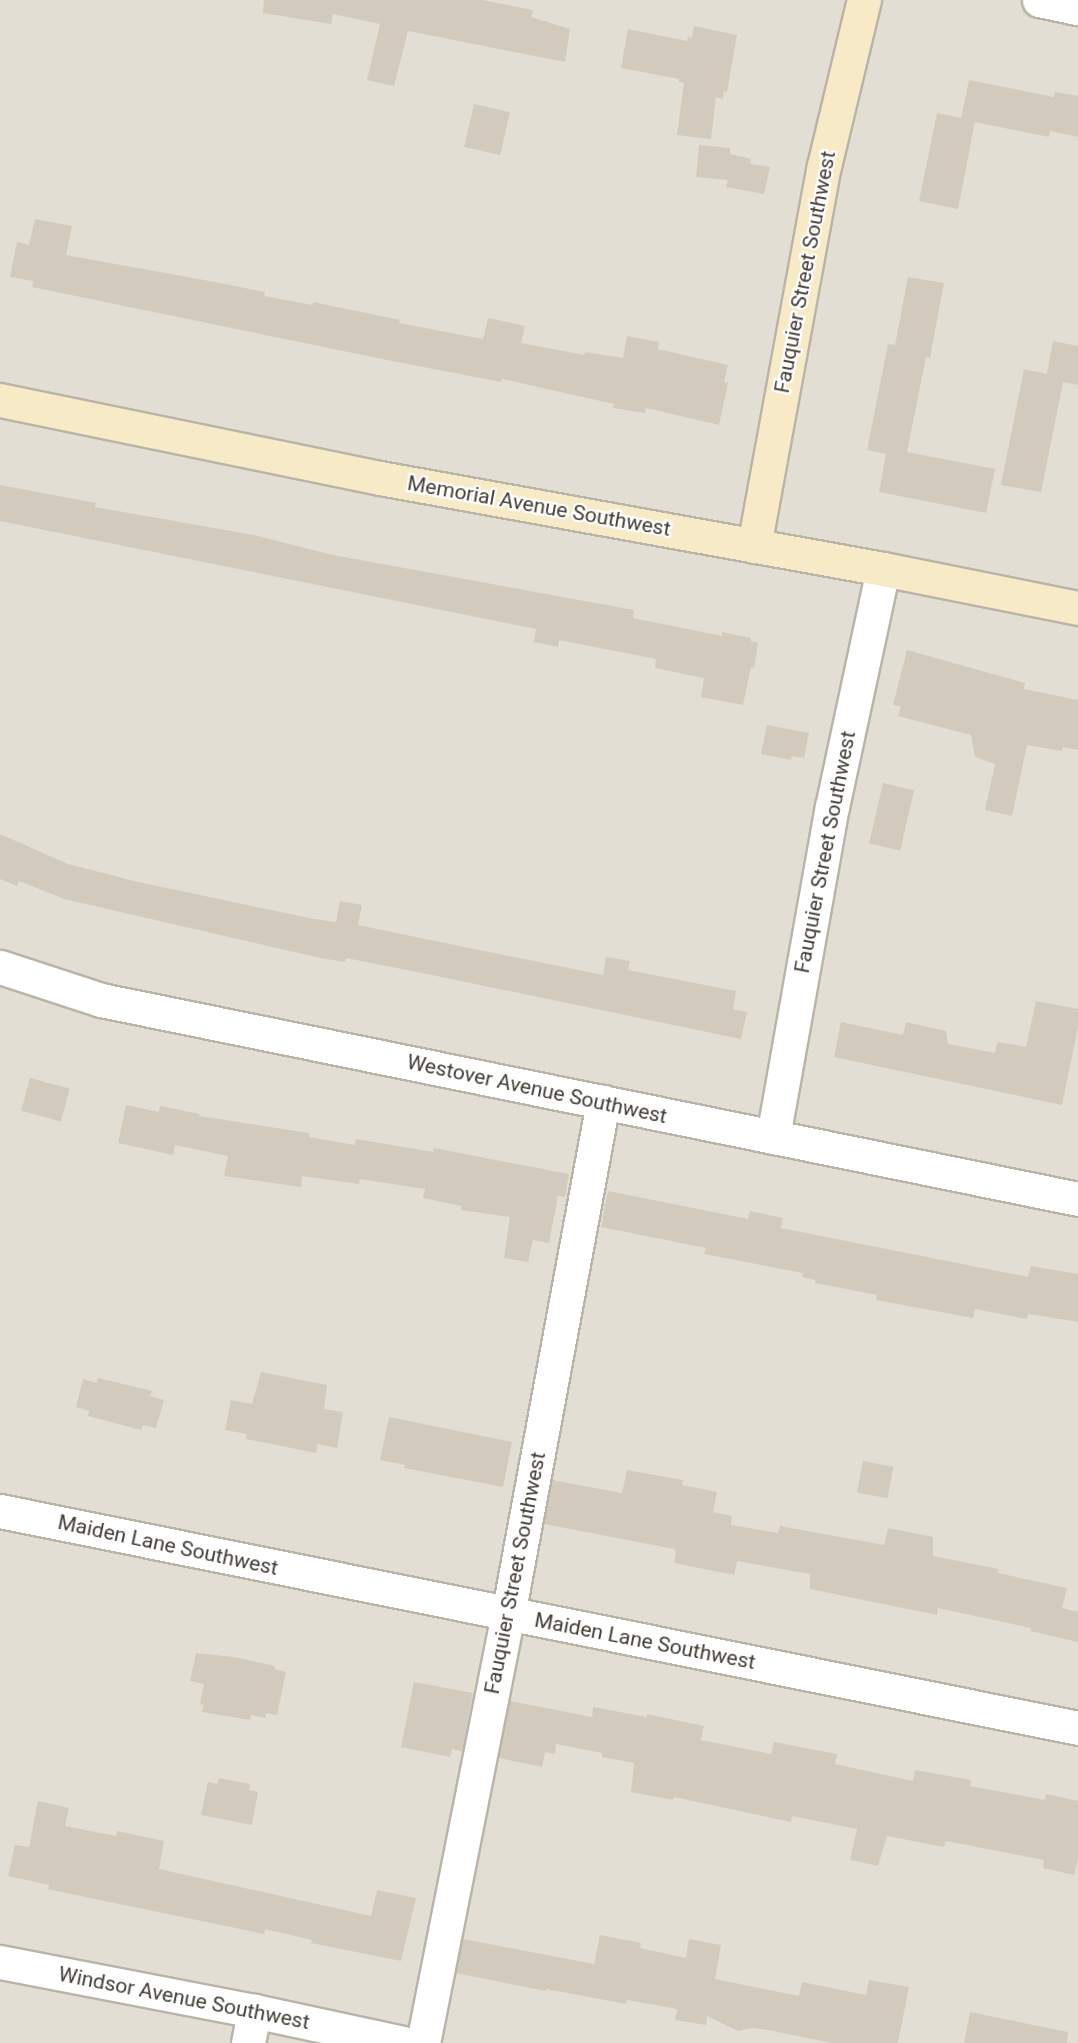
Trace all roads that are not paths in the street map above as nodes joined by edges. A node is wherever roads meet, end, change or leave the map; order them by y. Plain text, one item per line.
1 (864, 0) edge
2 (1039, 0) edge
3 (1078, 8) edge
4 (0, 400) edge
5 (754, 546) junction
6 (883, 569) junction
7 (1078, 608) edge
8 (0, 967) edge
9 (603, 1102) junction
10 (773, 1137) junction
11 (1078, 1199) edge
12 (0, 1511) edge
13 (508, 1615) junction
14 (1078, 1728) edge
15 (0, 1962) edge
16 (254, 2011) junction
17 (248, 2043) edge
18 (403, 2043) edge
19 (423, 2043) edge

1 - 5 street, Fauquier Street Southwest
2 - 3 street
4 - 5 street, Memorial Avenue Southwest
5 - 6 street, Memorial Avenue Southwest
6 - 7 street, Memorial Avenue Southwest
6 - 10 street, Fauquier Street Southwest
8 - 9 street, Westover Avenue Southwest
9 - 10 street, Westover Avenue Southwest
9 - 13 street, Fauquier Street Southwest
10 - 11 street, Westover Avenue Southwest
12 - 13 street, Maiden Lane Southwest
13 - 14 street, Maiden Lane Southwest
13 - 19 street, Fauquier Street Southwest
15 - 16 street, Windsor Avenue Southwest
16 - 17 street
16 - 18 street, Windsor Avenue Southwest

